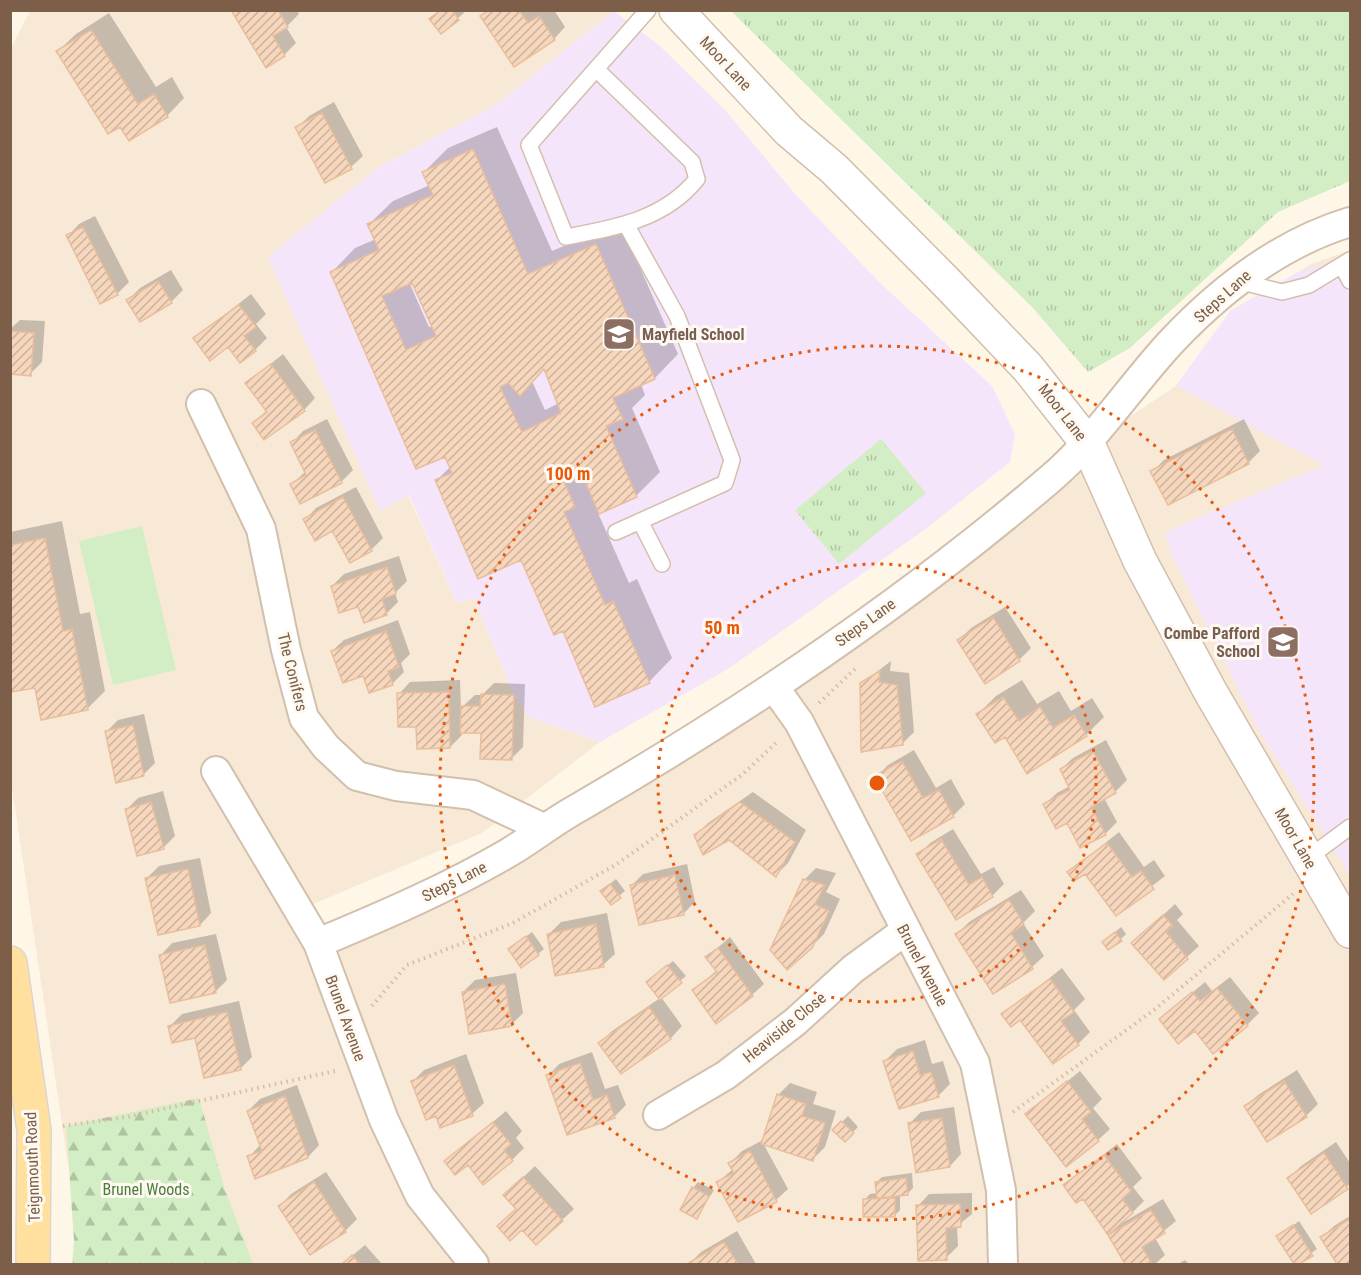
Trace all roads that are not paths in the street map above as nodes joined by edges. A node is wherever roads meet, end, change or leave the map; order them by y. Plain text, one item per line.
1 (648, 10) edge
2 (676, 10) edge
3 (596, 69) junction
4 (1350, 222) edge
5 (627, 226) junction
6 (1346, 263) edge
7 (1238, 281) junction
8 (1350, 281) edge
9 (201, 404) dead end
10 (1088, 444) junction
11 (640, 521) junction
12 (616, 532) dead end
13 (662, 564) dead end
14 (774, 687) junction
15 (216, 771) dead end
16 (1350, 827) edge
17 (543, 828) junction
18 (1312, 866) junction
19 (1342, 900) edge
20 (904, 931) junction
21 (1350, 931) edge
22 (318, 943) junction
23 (10, 963) edge
24 (658, 1115) dead end
25 (33, 1264) edge
26 (474, 1264) edge
27 (1003, 1264) edge

1 - 3 lane
2 - 10 street, Moor Lane
3 - 5 lane
3 - 5 lane
4 - 7 street, Steps Lane
5 - 11 lane
6 - 7 lane
6 - 8 lane
7 - 10 street, Steps Lane
9 - 17 street, The Conifers
10 - 14 street, Steps Lane
10 - 18 street, Moor Lane
11 - 12 lane
11 - 13 lane
14 - 17 street, Steps Lane
14 - 20 street, Brunel Avenue
15 - 22 street, Brunel Avenue
16 - 18 lane
17 - 22 street, Steps Lane
18 - 19 street, Moor Lane
19 - 21 street, Moor Lane
20 - 24 street, Heaviside Close
20 - 27 street, Brunel Avenue
22 - 26 street, Brunel Avenue
23 - 25 main road, Teignmouth Road

